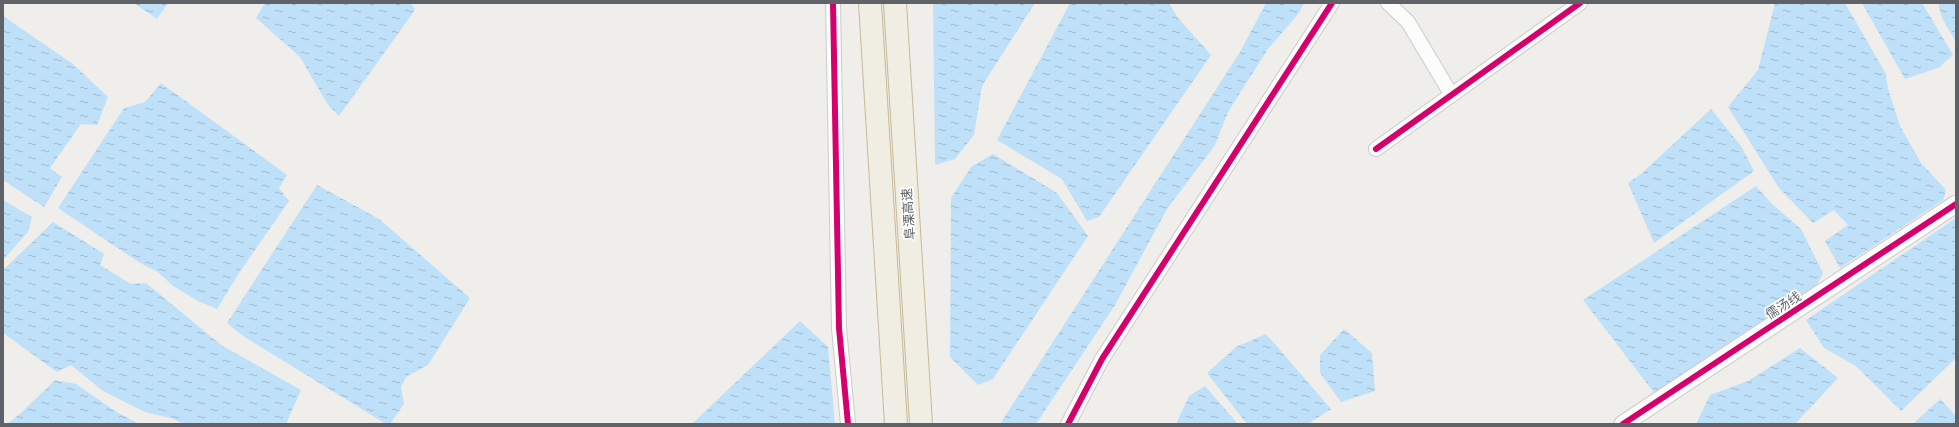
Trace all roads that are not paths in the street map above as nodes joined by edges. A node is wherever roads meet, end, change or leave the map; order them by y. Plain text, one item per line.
1 (833, 3) edge
2 (870, 3) edge
3 (895, 3) edge
4 (1332, 3) edge
5 (1388, 3) edge
6 (1580, 3) edge
7 (1451, 94) junction
8 (1376, 149) dead end
9 (1956, 204) edge
10 (848, 424) edge
11 (896, 424) edge
12 (921, 424) edge
13 (1068, 424) edge
14 (1623, 424) edge

1 - 10 street
2 - 11 highway, 阜溧高速
3 - 12 highway, 阜溧高速
4 - 13 street
5 - 7 street
6 - 7 street
7 - 8 street
9 - 14 street, 儒汤线

